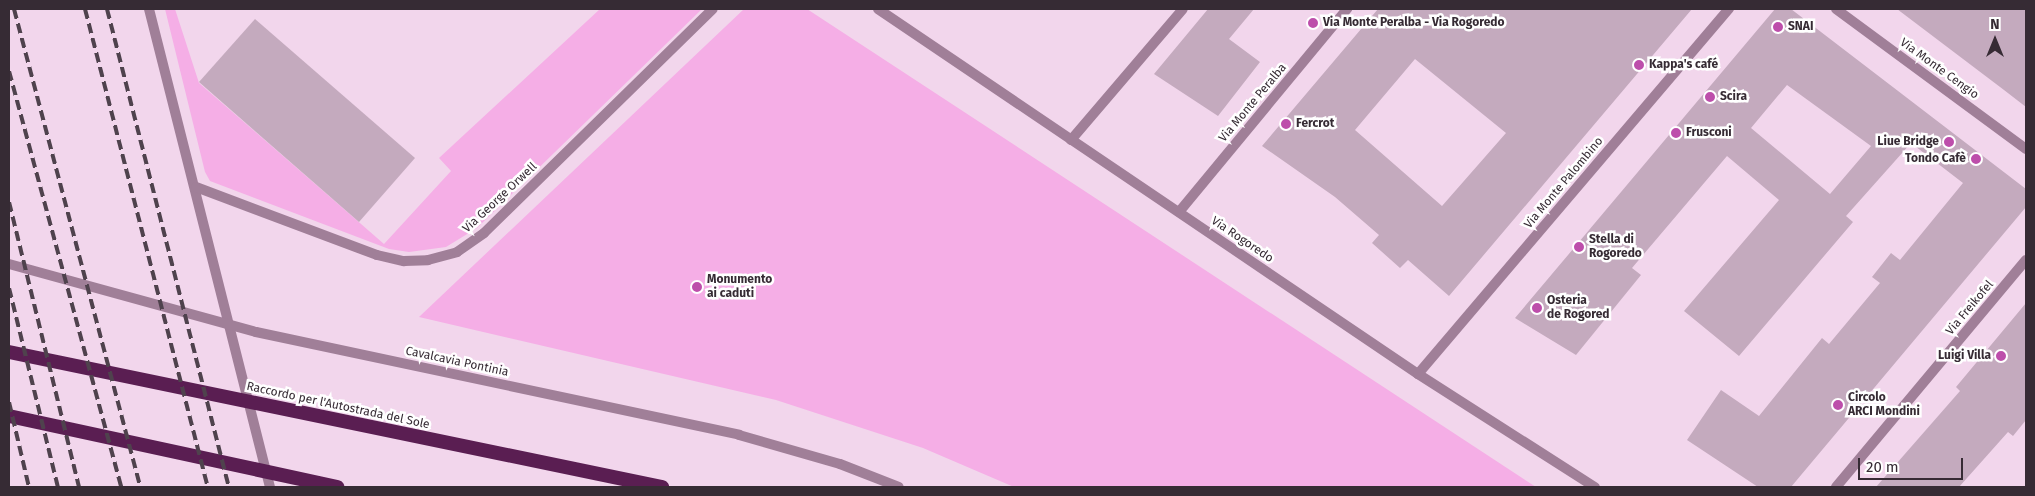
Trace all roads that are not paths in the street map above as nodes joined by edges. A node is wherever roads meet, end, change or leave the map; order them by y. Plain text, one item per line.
1 (149, 9) edge
2 (713, 9) edge
3 (878, 9) edge
4 (1182, 9) edge
5 (1347, 9) edge
6 (1729, 9) edge
7 (1836, 9) edge
8 (1071, 140) junction
9 (2026, 149) edge
10 (196, 187) junction
11 (1179, 212) junction
12 (2026, 260) edge
13 (9, 264) edge
14 (9, 352) edge
15 (1418, 374) junction
16 (9, 416) edge
17 (270, 487) edge
18 (337, 487) edge
19 (662, 487) edge
20 (899, 487) edge
21 (1595, 487) edge
22 (1836, 487) edge

1 - 10 street
2 - 10 street, Via George Orwell
3 - 8 street, Via Rogoredo
4 - 8 street
5 - 11 street, Via Monte Peralba
6 - 15 street, Via Monte Palombino
7 - 9 street, Via Monte Cengio
8 - 11 street, Via Rogoredo
10 - 17 street
11 - 15 street, Via Rogoredo
12 - 22 street, Via Freikofel
13 - 20 street, Cavalcavia Pontinia
14 - 19 highway, Raccordo per l'Autostrada del Sole
15 - 21 street, Via Rogoredo
16 - 18 highway

